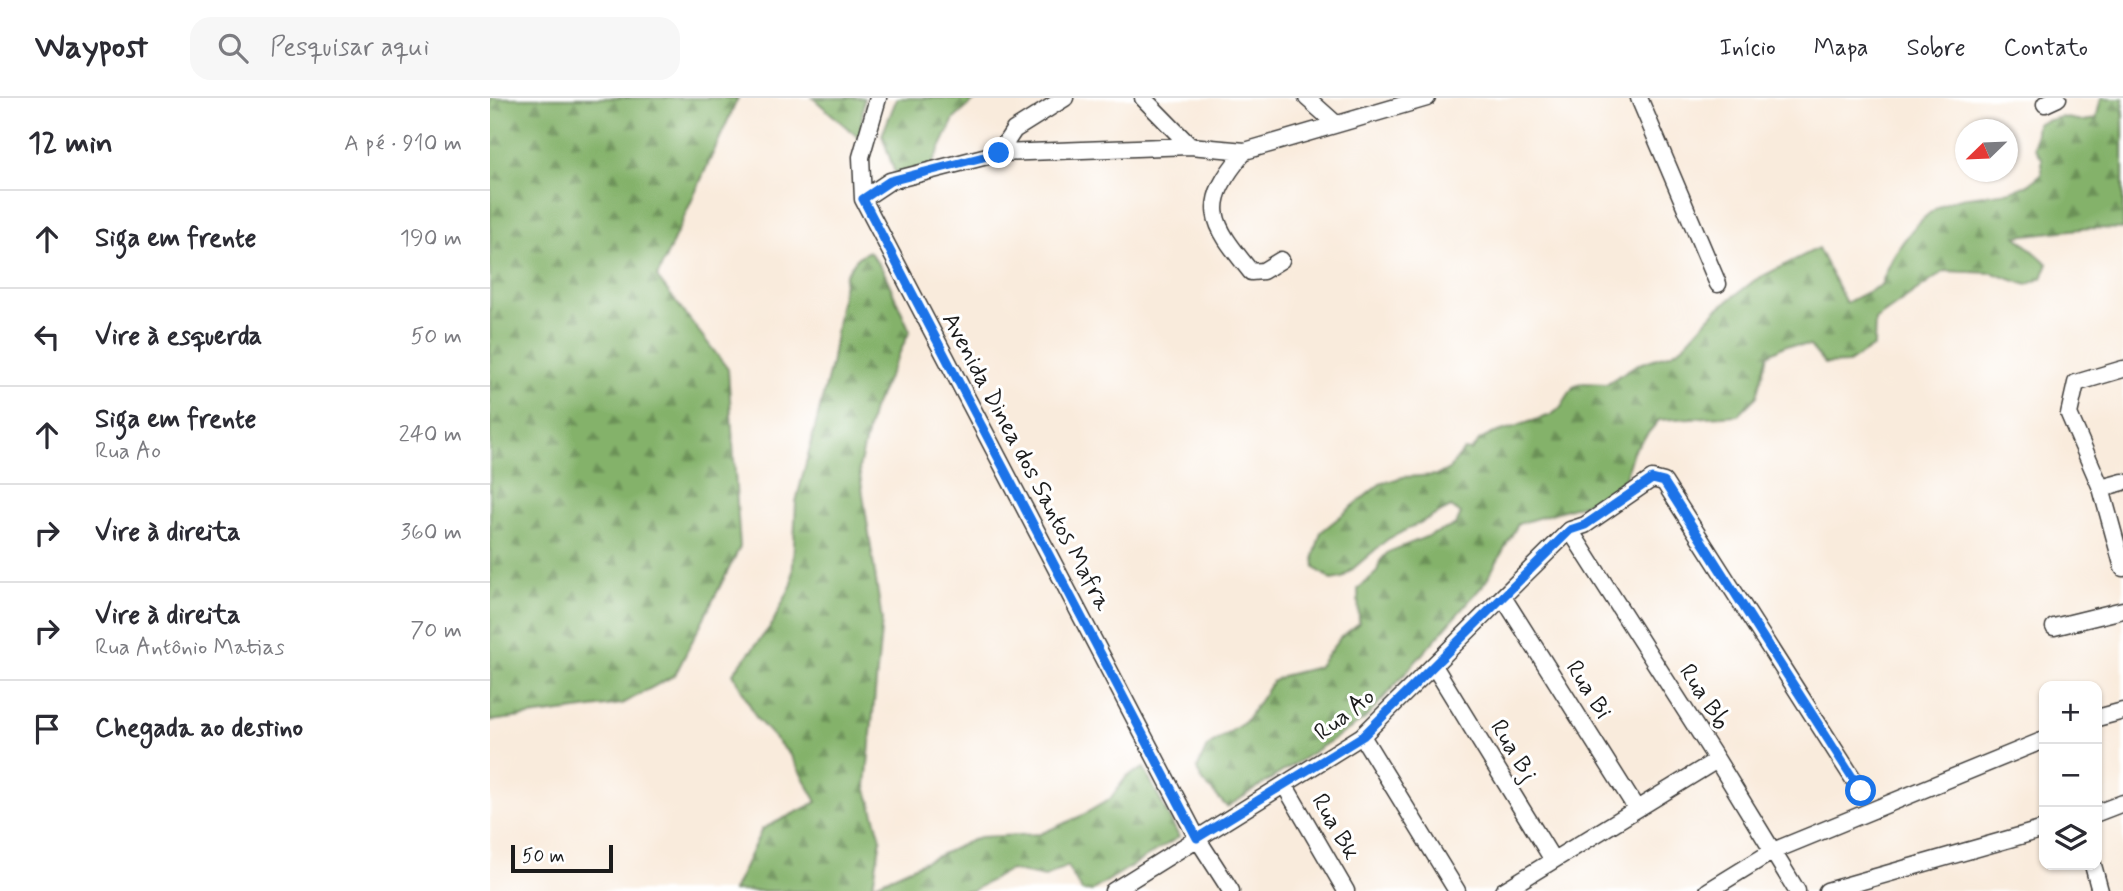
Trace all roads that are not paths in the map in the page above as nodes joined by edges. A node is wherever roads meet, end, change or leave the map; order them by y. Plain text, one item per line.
1 (878, 98) edge
2 (1065, 98) edge
3 (1143, 98) edge
4 (1307, 98) edge
5 (1427, 98) edge
6 (1639, 98) edge
7 (1336, 124) junction
8 (1190, 146) junction
9 (1245, 151) junction
10 (999, 153) junction
11 (863, 199) junction
12 (1281, 260) dead end
13 (1718, 284) dead end
14 (2123, 369) edge
15 (2123, 482) edge
16 (2101, 488) junction
17 (1570, 530) junction
18 (2123, 568) edge
19 (1503, 597) junction
20 (2123, 610) edge
21 (2054, 627) dead end
22 (1434, 666) junction
23 (2123, 710) edge
24 (2102, 716) edge
25 (1363, 736) junction
26 (2039, 742) edge
27 (1717, 760) junction
28 (1285, 786) junction
29 (1861, 791) dead end
30 (2123, 803) edge
31 (1636, 808) junction
32 (2102, 811) edge
33 (2039, 830) edge
34 (1197, 838) junction
35 (1773, 851) junction
36 (1553, 860) junction
37 (2094, 870) edge
38 (1113, 891) edge
39 (1231, 891) edge
40 (1346, 891) edge
41 (1457, 891) edge
42 (1503, 891) edge
43 (1708, 891) edge
44 (1797, 891) edge
45 (1827, 891) edge
46 (2100, 891) edge

1 - 11 street, Avenida Dinea dos Santos Mafra
2 - 10 street
3 - 8 street
4 - 7 street
5 - 7 street
6 - 13 street
7 - 9 street
8 - 9 street
8 - 10 street
9 - 12 street
10 - 11 street
11 - 34 street, Avenida Dinea dos Santos Mafra
14 - 16 street
15 - 16 street
16 - 18 street
17 - 19 street, Rua Ao
17 - 27 street, Rua Bb
17 - 29 street, Rua Ao
19 - 22 street, Rua Ao
19 - 31 street, Rua Bi
20 - 21 street
22 - 25 street, Rua Ao
22 - 36 street, Rua Bj
23 - 24 street
25 - 28 street, Rua Ao
25 - 41 street
26 - 35 street
27 - 31 street
27 - 35 street, Rua Bb
28 - 34 street, Rua Ao
28 - 40 street, Rua Bk
30 - 32 street
31 - 36 street
33 - 45 street
34 - 38 street, Rua Ao
34 - 39 street, Avenida Dinea dos Santos Mafra
35 - 43 street
35 - 44 street, Rua Bb
36 - 42 street
37 - 46 street

